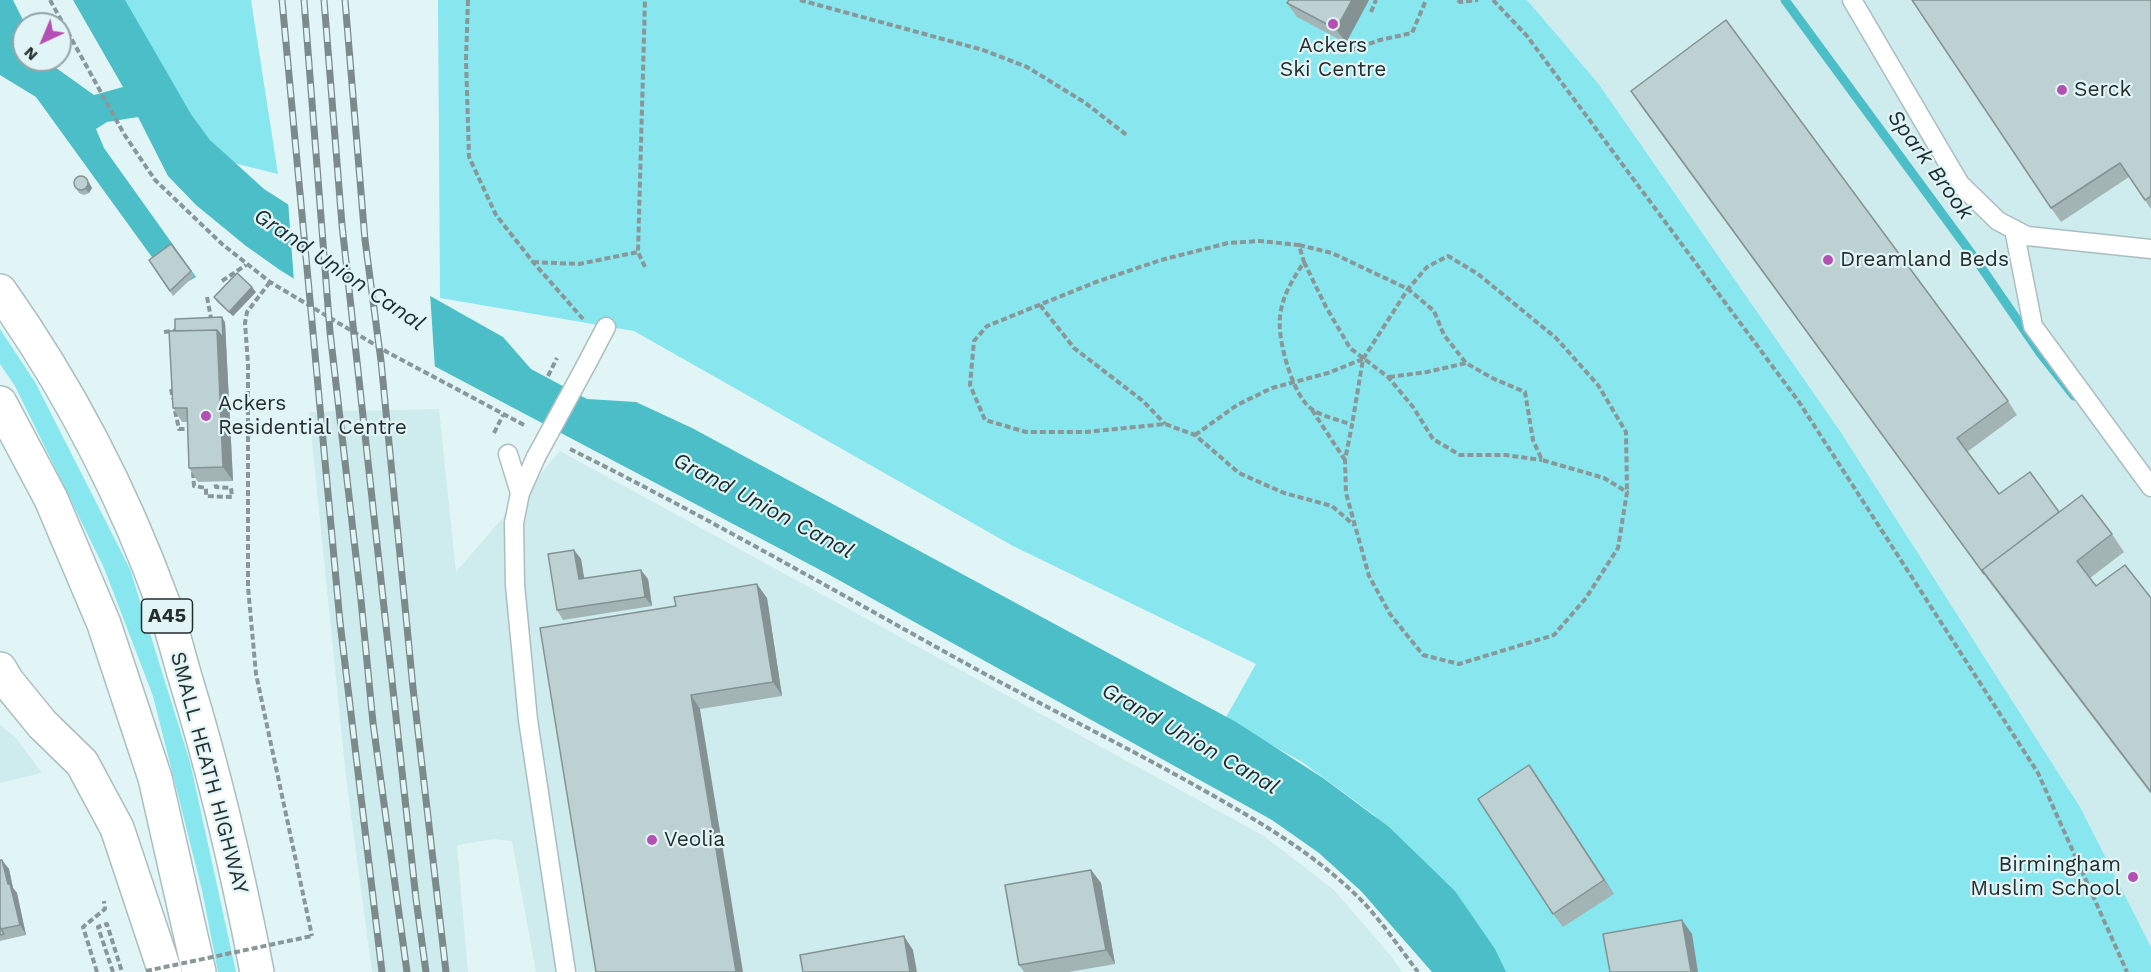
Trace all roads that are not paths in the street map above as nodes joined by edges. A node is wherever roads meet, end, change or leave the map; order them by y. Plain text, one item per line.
1 (1852, 0) edge
2 (2014, 229) junction
3 (2151, 249) edge
4 (0, 291) edge
5 (606, 327) road end
6 (0, 403) edge
7 (508, 454) dead end
8 (2151, 487) edge
9 (519, 493) junction
10 (0, 669) edge
11 (0, 694) edge
12 (42, 724) junction
13 (155, 971) edge
14 (199, 972) edge
15 (257, 972) edge
16 (566, 972) edge

1 - 2 lane
2 - 3 lane
2 - 8 lane
4 - 15 main road, SMALL HEATH HIGHWAY / A45
5 - 9 lane, bridge
6 - 14 main road
7 - 9 lane
9 - 16 lane
10 - 12 main road
11 - 12 main road
12 - 13 main road

